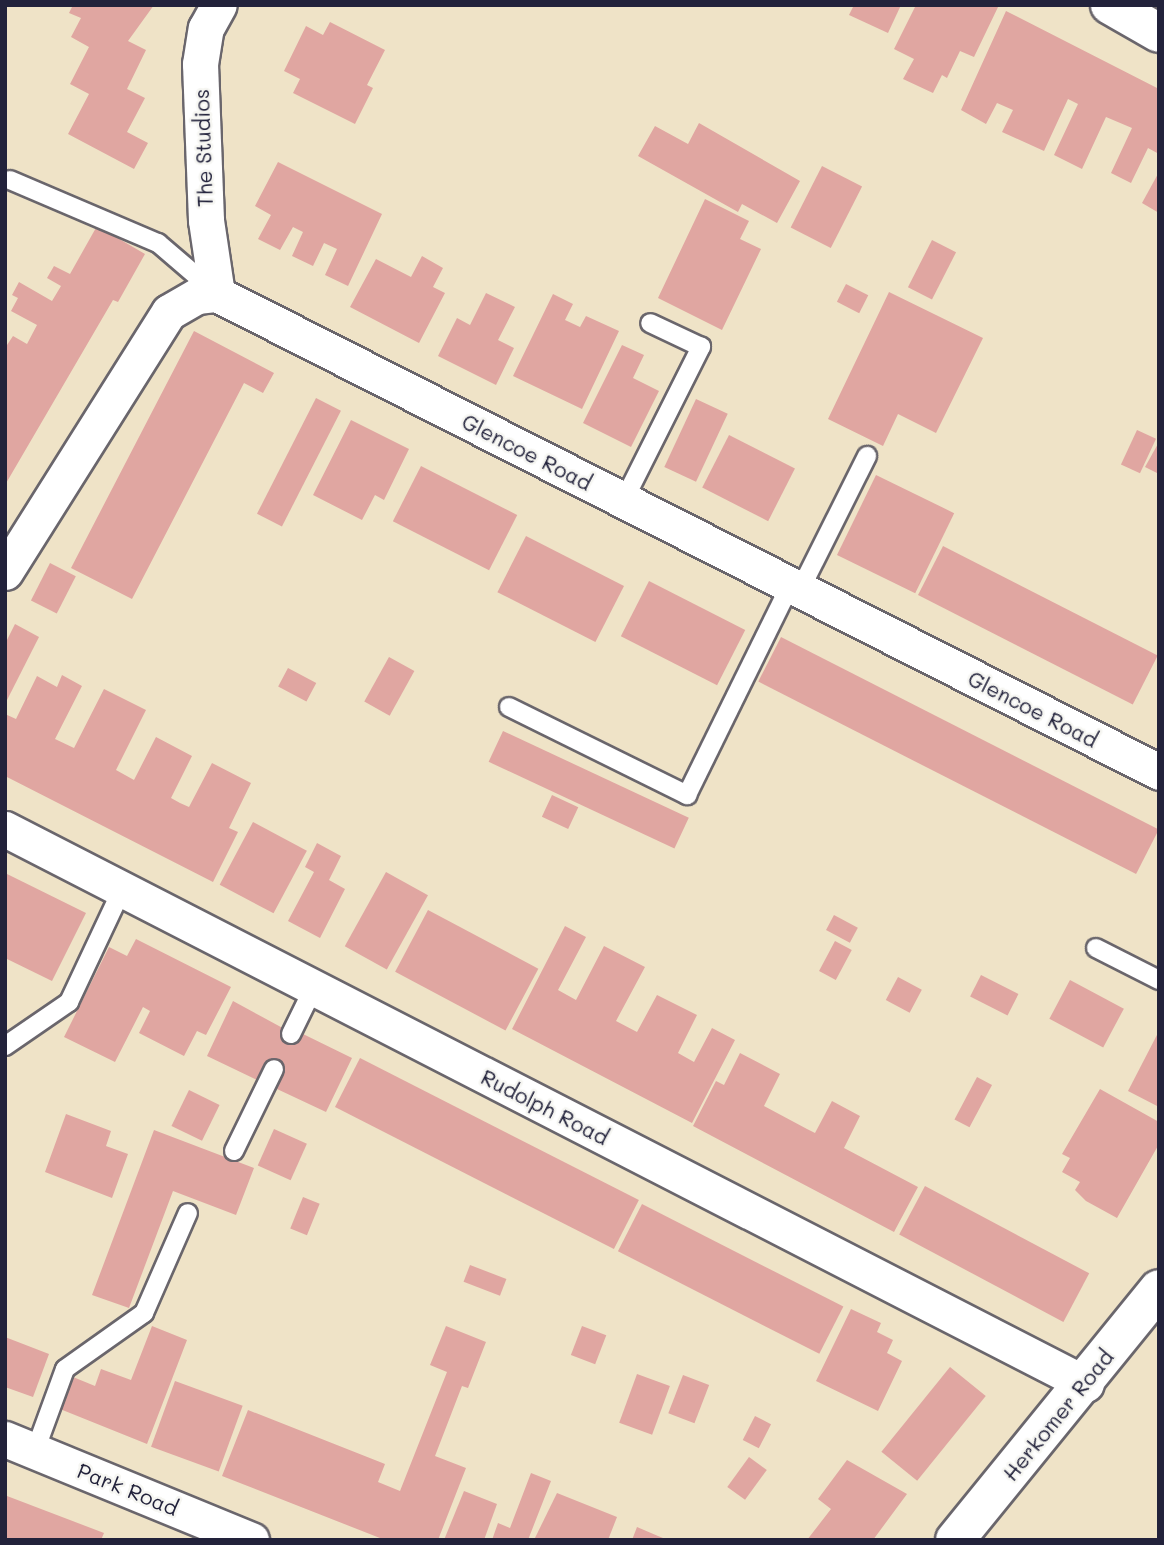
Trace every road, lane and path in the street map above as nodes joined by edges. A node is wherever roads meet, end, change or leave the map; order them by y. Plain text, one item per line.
1 (219, 5) edge
2 (1110, 5) edge
3 (1159, 33) edge
4 (10, 180) dead end
5 (217, 294) junction
6 (650, 323) dead end
7 (867, 456) dead end
8 (623, 502) junction
9 (10, 550) edge
10 (795, 588) junction
11 (509, 707) dead end
12 (1159, 772) edge
13 (5, 829) edge
14 (123, 887) junction
15 (1096, 948) dead end
16 (1159, 980) edge
17 (314, 987) junction
18 (291, 1034) dead end
19 (5, 1046) edge
20 (274, 1069) dead end
21 (234, 1151) dead end
22 (188, 1213) dead end
23 (1159, 1289) edge
24 (1086, 1384) junction
25 (20, 1445) edge
26 (251, 1540) edge
27 (955, 1540) edge

1 - 5 street, The Studios
2 - 3 street
4 - 5 lane
5 - 8 street, Glencoe Road
5 - 9 street
6 - 8 lane
7 - 10 lane
8 - 10 street, Glencoe Road
10 - 11 lane
10 - 12 street, Glencoe Road
13 - 14 street, Rudolph Road
14 - 17 street, Rudolph Road
14 - 19 lane
15 - 16 lane
17 - 18 lane
17 - 24 street, Rudolph Road
20 - 21 lane
22 - 25 lane
23 - 24 street, Herkomer Road
24 - 27 street, Herkomer Road
25 - 26 street, Park Road

